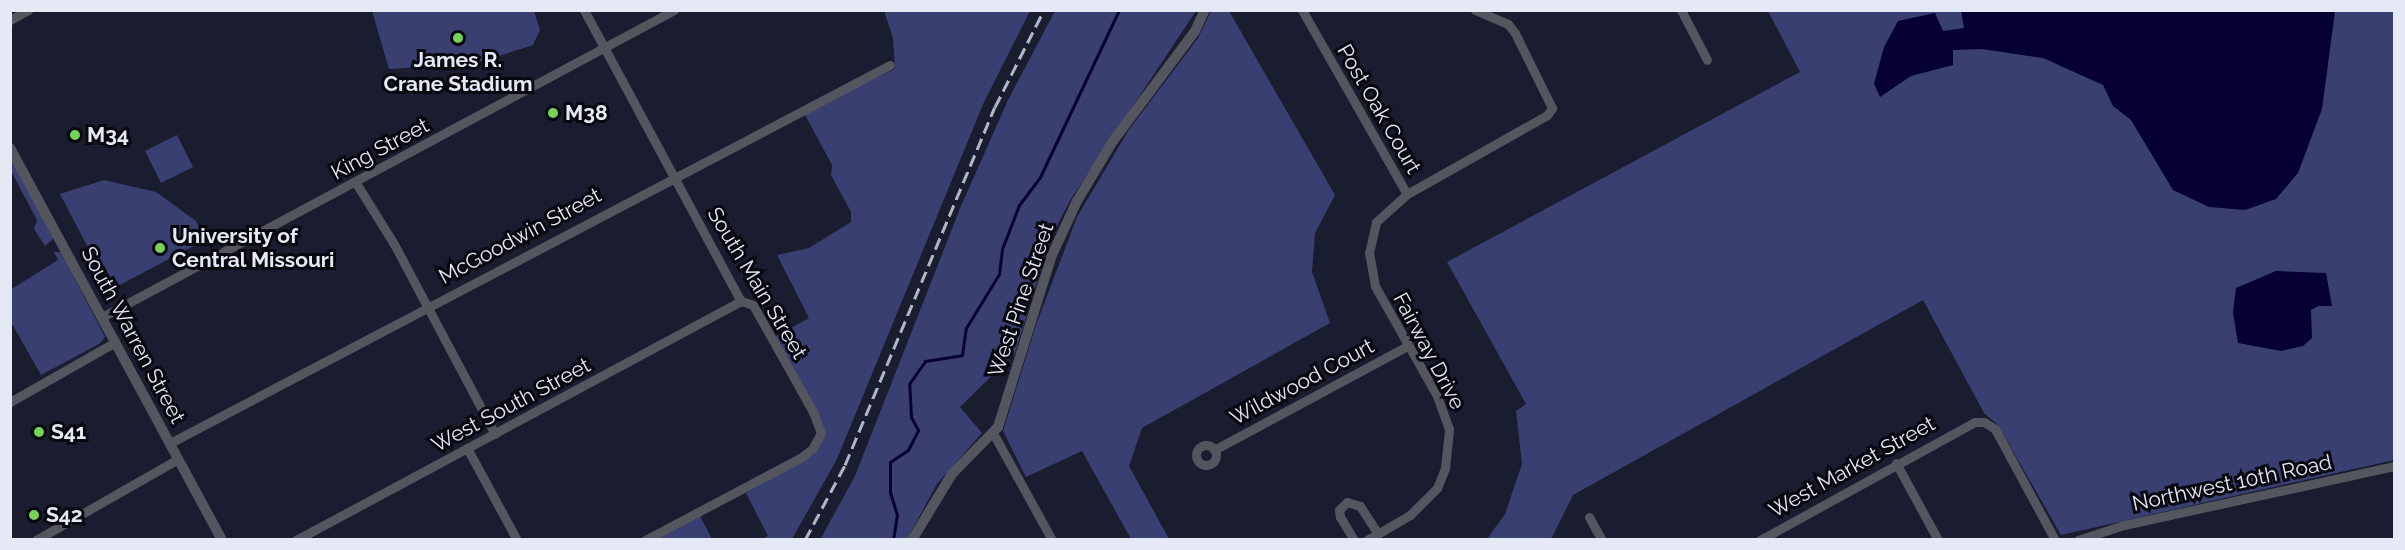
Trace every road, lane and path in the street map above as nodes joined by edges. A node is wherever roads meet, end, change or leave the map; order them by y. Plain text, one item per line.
1 (28, 10) edge
2 (584, 10) edge
3 (674, 10) edge
4 (1205, 10) edge
5 (1302, 10) edge
6 (1475, 10) edge
7 (1681, 10) edge
8 (10, 20) edge
9 (604, 48) junction
10 (1707, 60) dead end
11 (890, 65) dead end
12 (10, 148) edge
13 (673, 177) junction
14 (356, 183) junction
15 (1407, 194) junction
16 (741, 301) junction
17 (426, 306) junction
18 (102, 317) junction
19 (115, 342) junction
20 (1407, 346) junction
21 (10, 402) edge
22 (993, 433) junction
23 (495, 434) junction
24 (170, 442) junction
25 (467, 448) junction
26 (1214, 450) dead end
27 (178, 459) junction
28 (1896, 464) junction
29 (2394, 466) edge
30 (1589, 517) dead end
31 (1378, 534) junction
32 (1771, 537) edge
33 (36, 540) edge
34 (222, 540) edge
35 (296, 540) edge
36 (517, 540) edge
37 (645, 540) edge
38 (912, 540) edge
39 (1052, 540) edge
40 (1354, 540) edge
41 (1367, 540) edge
42 (1602, 540) edge
43 (1760, 540) edge
44 (1938, 540) edge
45 (2055, 540) edge
46 (2078, 540) edge

1 - 8 street
2 - 9 street, South Main Street
3 - 9 street, King Street
4 - 22 street, West Pine Street
5 - 15 street, Post Oak Court
6 - 15 street, Fairway Drive
7 - 10 street
9 - 13 street, South Main Street
9 - 14 street, King Street
11 - 13 street, McGoodwin Street
12 - 18 street, South Warren Street
13 - 16 street, South Main Street
13 - 17 street, McGoodwin Street
14 - 17 street
14 - 18 street, King Street
15 - 20 street, Fairway Drive
16 - 23 street, West South Street
16 - 37 street, South Main Street
17 - 23 street
17 - 24 street, McGoodwin Street
18 - 19 street, South Warren Street
19 - 21 street
19 - 24 street, South Warren Street
20 - 26 street, Wildwood Court
20 - 31 street, Fairway Drive
22 - 38 street, West Pine Street
22 - 39 street
23 - 25 street, West South Street
24 - 27 street, South Warren Street
25 - 35 street, West South Street
25 - 36 street
27 - 33 street
27 - 34 street, South Warren Street
28 - 32 street, West Market Street
28 - 44 street
28 - 45 street, West Market Street
29 - 46 street, Northwest 10th Road
30 - 42 street
31 - 40 street
31 - 41 street, Fairway Drive
32 - 43 street, West Market Street

